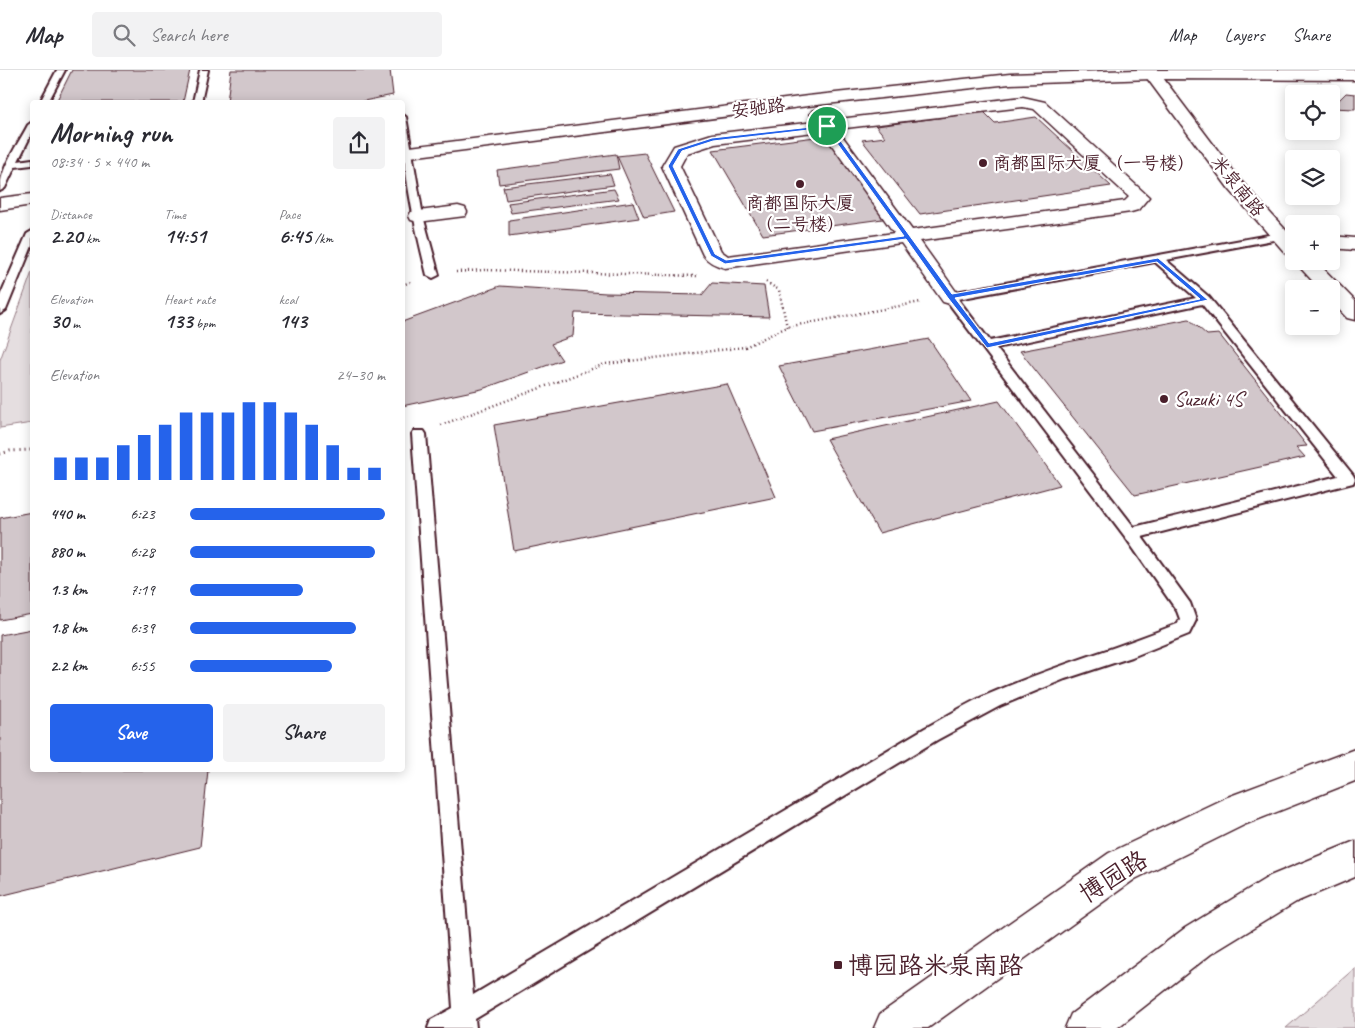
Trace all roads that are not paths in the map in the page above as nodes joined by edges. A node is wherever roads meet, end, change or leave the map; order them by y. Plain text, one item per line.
1 (61, 70) edge
2 (204, 70) edge
3 (1150, 72) edge
4 (1355, 75) edge
5 (45, 100) edge
6 (198, 100) edge
7 (808, 101) junction
8 (827, 126) junction
9 (30, 129) edge
10 (405, 153) edge
11 (30, 162) edge
12 (12, 165) junction
13 (0, 188) edge
14 (30, 200) edge
15 (0, 204) edge
16 (458, 212) dead end
17 (418, 216) junction
18 (1285, 235) edge
19 (908, 237) junction
20 (1285, 237) edge
21 (30, 239) edge
22 (1340, 243) edge
23 (1355, 244) edge
24 (1158, 260) junction
25 (1313, 270) edge
26 (432, 275) road end
27 (950, 297) junction
28 (1205, 300) junction
29 (0, 310) edge
30 (1355, 313) edge
31 (987, 346) junction
32 (419, 434) road end
33 (1131, 534) junction
34 (1355, 765) edge
35 (1355, 859) edge
36 (465, 1021) edge
37 (438, 1028) edge
38 (894, 1028) edge
39 (1085, 1028) edge

1 - 5 lane
2 - 6 lane
3 - 4 street, 安驰路
3 - 7 street, 安驰路
3 - 18 street, 米泉南路
7 - 8 street
7 - 10 street, 安驰路
8 - 19 street
8 - 19 street
8 - 19 street
9 - 12 lane
10 - 17 lane
11 - 12 lane
12 - 13 lane
14 - 15 street
16 - 17 street
17 - 26 lane
19 - 27 street
20 - 24 lane
21 - 29 lane
22 - 23 street
24 - 27 lane
24 - 28 lane
25 - 30 street
27 - 31 lane
28 - 31 lane
28 - 33 lane
31 - 33 lane
32 - 36 lane
33 - 36 lane
34 - 38 street, 博园路
35 - 39 street
36 - 37 lane

